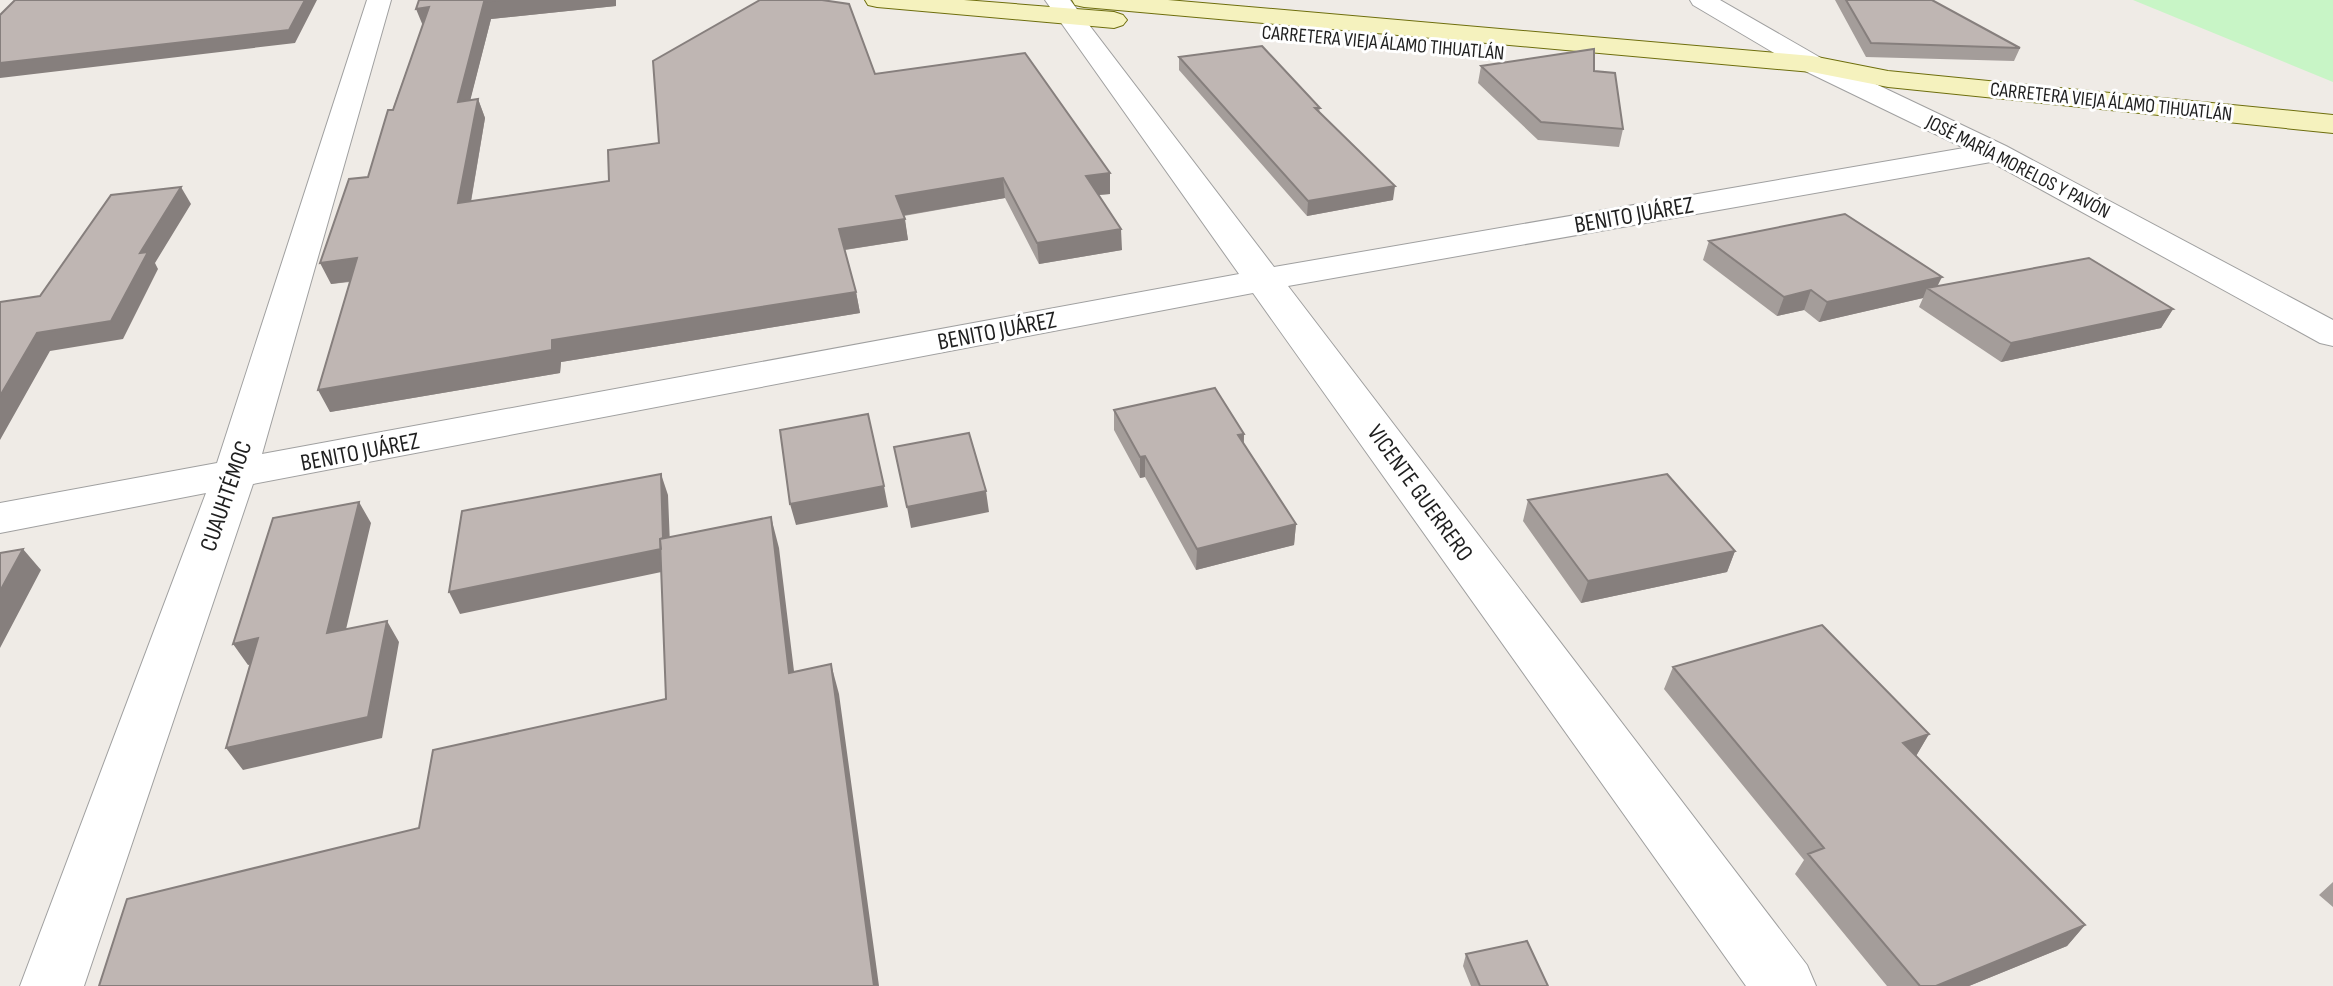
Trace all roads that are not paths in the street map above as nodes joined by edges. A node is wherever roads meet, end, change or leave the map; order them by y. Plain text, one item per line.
1 (379, 0) edge
2 (877, 0) edge
3 (1702, 0) edge
4 (1070, 5) edge
5 (1812, 64) junction
6 (1888, 79) junction
7 (1847, 82) junction
8 (2333, 124) edge
9 (1995, 152) junction
10 (1263, 280) junction
11 (2333, 335) edge
12 (235, 475) junction
13 (0, 518) edge
14 (52, 986) edge
15 (1784, 986) edge

1 - 12 street, CUAUHTÉMOC
2 - 4 main road, CARRETERA VIEJA ÁLAMO TIHUATLÁN
3 - 5 street, JOSÉ MARÍA MORELOS Y PAVÓN
4 - 5 main road, CARRETERA VIEJA ÁLAMO TIHUATLÁN
4 - 7 main road, CARRETERA VIEJA ÁLAMO TIHUATLÁN
4 - 10 street, VICENTE GUERRERO
5 - 6 main road, CARRETERA VIEJA ÁLAMO TIHUATLÁN
5 - 7 street, JOSÉ MARÍA MORELOS Y PAVÓN
6 - 7 main road, CARRETERA VIEJA ÁLAMO TIHUATLÁN
6 - 8 main road, CARRETERA VIEJA ÁLAMO TIHUATLÁN
7 - 9 street, JOSÉ MARÍA MORELOS Y PAVÓN
9 - 10 street, BENITO JUÁREZ
9 - 11 street, JOSÉ MARÍA MORELOS Y PAVÓN
10 - 12 street, BENITO JUÁREZ
10 - 15 street, VICENTE GUERRERO
12 - 13 street, BENITO JUÁREZ
12 - 14 street, CUAUHTÉMOC

